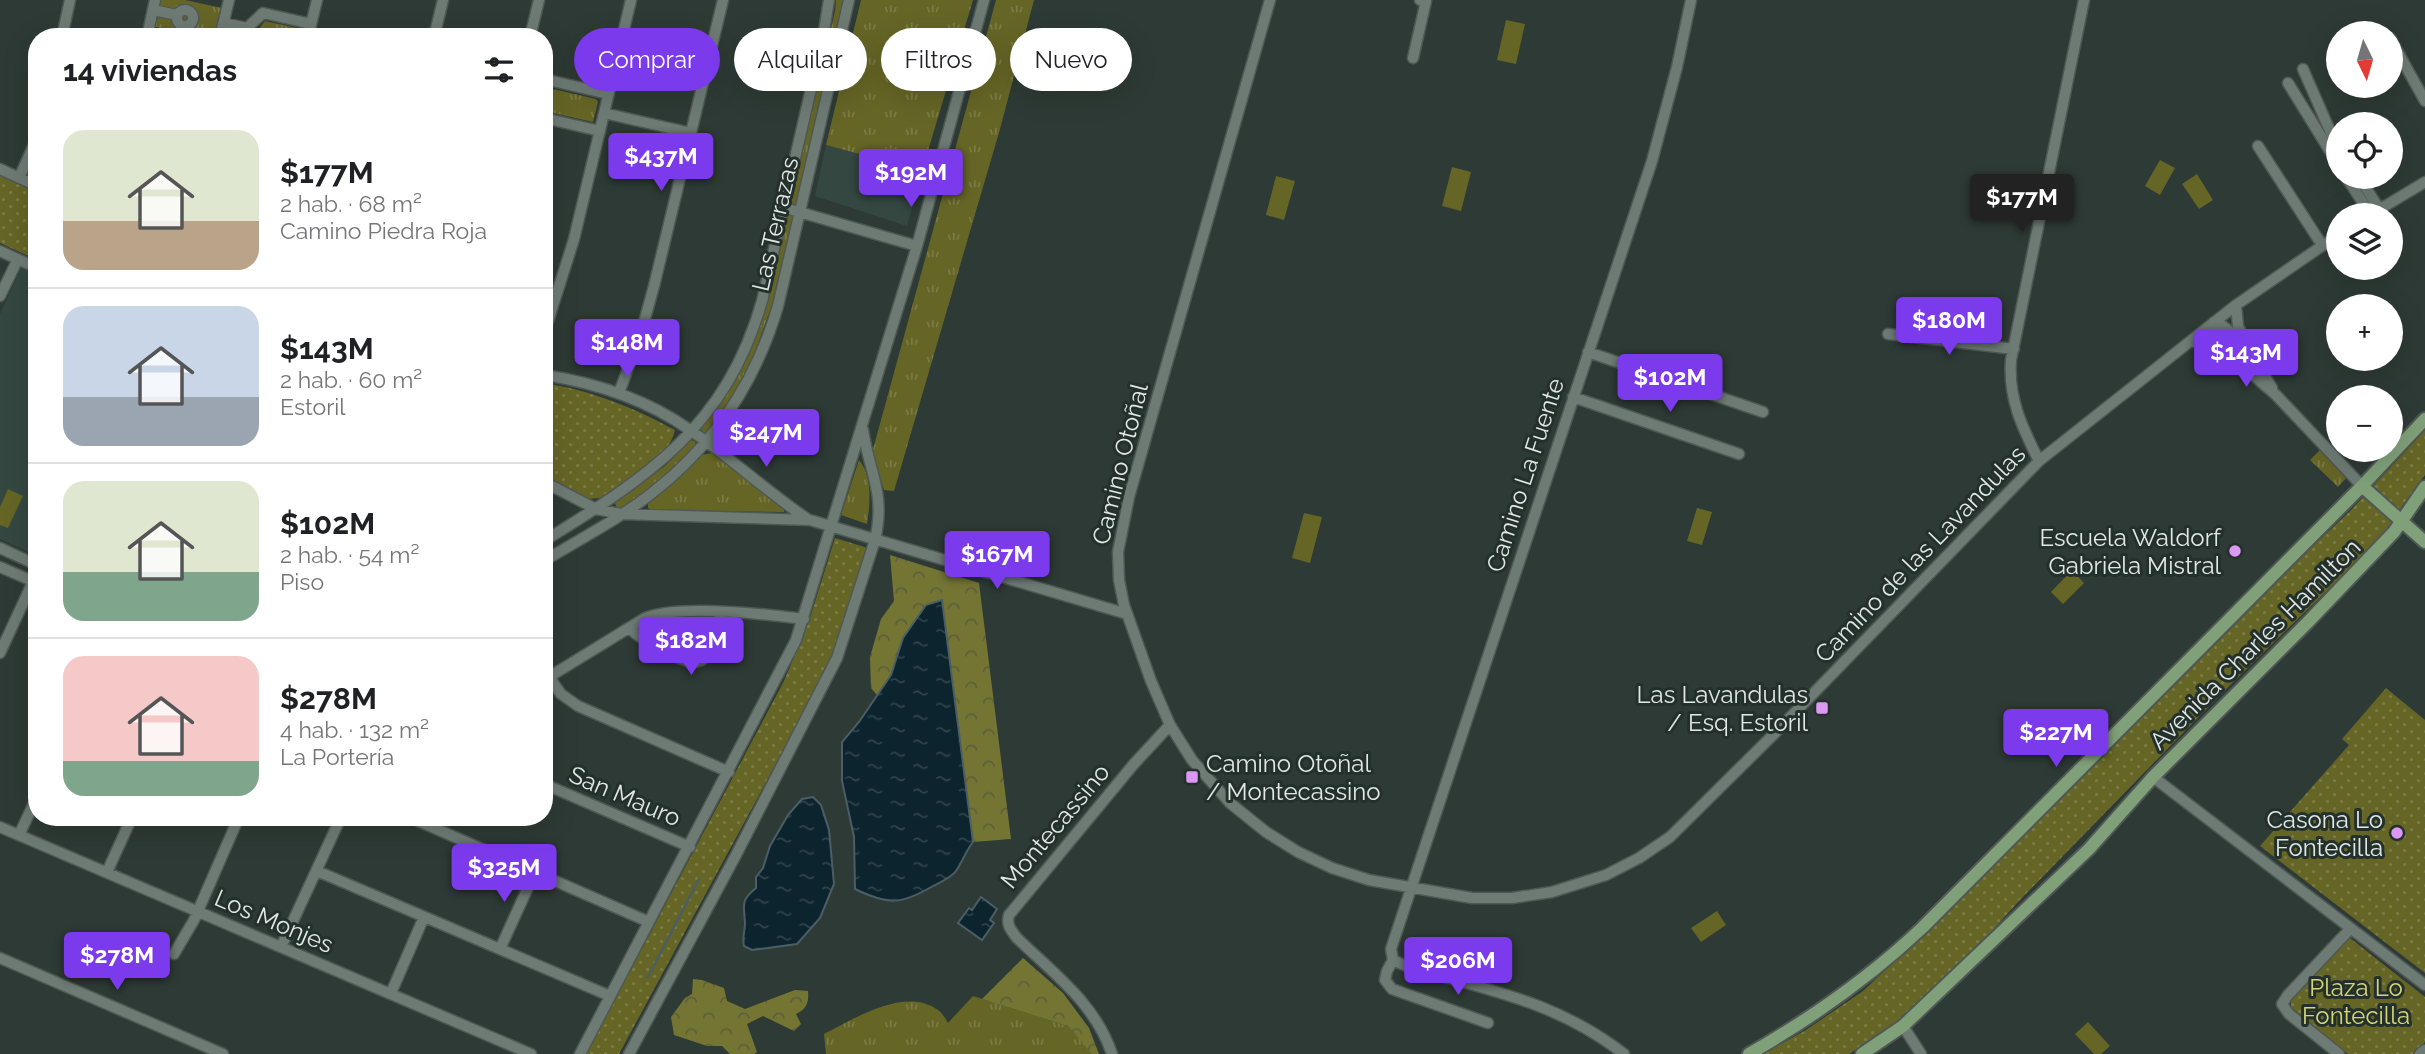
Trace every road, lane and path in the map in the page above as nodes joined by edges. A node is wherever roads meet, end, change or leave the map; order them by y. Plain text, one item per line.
1 (70, 0) edge
2 (229, 0) edge
3 (317, 0) edge
4 (443, 0) edge
5 (539, 0) edge
6 (631, 0) edge
7 (723, 0) edge
8 (829, 0) edge
9 (849, 0) edge
10 (984, 0) edge
11 (1269, 0) edge
12 (1420, 0) edge
13 (1691, 0) edge
14 (2084, 0) edge
15 (154, 5) edge
16 (177, 15) dead end
17 (223, 23) junction
18 (311, 24) junction
19 (64, 28) edge
20 (149, 28) edge
21 (222, 28) edge
22 (237, 28) edge
23 (252, 28) edge
24 (310, 28) edge
25 (436, 28) edge
26 (532, 28) edge
27 (823, 28) edge
28 (843, 28) edge
29 (1413, 58) dead end
30 (2403, 61) edge
31 (2303, 69) dead end
32 (553, 81) edge
33 (2288, 83) dead end
34 (810, 91) edge
35 (828, 91) edge
36 (608, 94) junction
37 (2425, 102) edge
38 (604, 113) junction
39 (553, 120) edge
40 (2326, 124) edge
41 (600, 131) junction
42 (691, 133) junction
43 (2326, 145) edge
44 (2258, 146) dead end
45 (28, 158) edge
46 (0, 169) edge
47 (19, 178) junction
48 (28, 182) edge
49 (2425, 182) edge
50 (2355, 189) edge
51 (2366, 203) edge
52 (2390, 203) edge
53 (782, 207) junction
54 (799, 212) junction
55 (2326, 242) edge
56 (2322, 245) junction
57 (917, 246) junction
58 (0, 251) edge
59 (18, 259) junction
60 (28, 262) edge
61 (0, 296) edge
62 (2236, 305) junction
63 (553, 306) edge
64 (2214, 322) junction
65 (1888, 334) dead end
66 (2188, 342) junction
67 (2014, 349) junction
68 (1588, 352) junction
69 (742, 356) junction
70 (2240, 359) junction
71 (757, 363) junction
72 (2257, 365) junction
73 (553, 377) edge
74 (618, 393) junction
75 (2276, 395) junction
76 (1573, 397) junction
77 (1763, 412) dead end
78 (2425, 419) edge
79 (863, 426) junction
80 (692, 431) junction
81 (705, 442) junction
82 (1739, 454) dead end
83 (2039, 461) junction
84 (2362, 486) junction
85 (553, 487) edge
86 (2425, 487) edge
87 (596, 509) junction
88 (621, 514) junction
89 (810, 520) junction
90 (2401, 523) junction
91 (831, 527) junction
92 (553, 535) edge
93 (875, 540) junction
94 (2425, 542) edge
95 (0, 548) edge
96 (553, 556) edge
97 (28, 561) edge
98 (0, 567) edge
99 (28, 577) edge
100 (28, 594) edge
101 (720, 613) junction
102 (1127, 614) junction
103 (804, 619) junction
104 (629, 628) junction
105 (0, 653) edge
106 (553, 674) edge
107 (553, 685) edge
108 (1170, 725) junction
109 (729, 772) junction
110 (2153, 776) junction
111 (553, 788) edge
112 (28, 816) edge
113 (128, 826) edge
114 (235, 826) edge
115 (337, 826) edge
116 (430, 826) edge
117 (0, 827) edge
118 (19, 835) junction
119 (690, 847) junction
120 (317, 871) junction
121 (535, 872) junction
122 (107, 873) junction
123 (1411, 888) junction
124 (198, 912) junction
125 (425, 916) junction
126 (649, 922) junction
127 (2350, 929) junction
128 (281, 947) junction
129 (500, 949) junction
130 (174, 954) dead end
131 (0, 958) edge
132 (1393, 960) junction
133 (2425, 985) edge
134 (391, 993) junction
135 (610, 996) junction
136 (1488, 1023) dead end
137 (1903, 1026) junction
138 (2425, 1050) edge
139 (223, 1054) edge
140 (531, 1054) edge
141 (580, 1054) edge
142 (629, 1054) edge
143 (1112, 1054) edge
144 (1625, 1054) edge
145 (1749, 1054) edge
146 (1862, 1054) edge
147 (1921, 1054) edge
148 (2339, 1054) edge
149 (2420, 1054) edge

1 - 19 street
2 - 17 street
3 - 18 street
4 - 25 street
5 - 26 street
6 - 36 street
7 - 42 street
8 - 27 street, Las Terrazas
9 - 28 street, Las Terrazas
10 - 57 street
11 - 102 street, Camino Otoñal
12 - 29 street
13 - 68 street, Camino La Fuente
14 - 67 street
15 - 16 street
15 - 20 street
17 - 21 street
17 - 22 street
18 - 23 street
18 - 24 street
30 - 37 street
31 - 40 street
32 - 36 street
33 - 43 street
34 - 53 street, Las Terrazas
35 - 54 street, Las Terrazas
36 - 38 street
38 - 41 street
38 - 42 street
39 - 41 street
41 - 63 street
42 - 74 street
44 - 56 street
45 - 47 street
46 - 47 street
47 - 48 street
49 - 52 street
50 - 51 street
53 - 54 street
53 - 69 street, Las Terrazas
54 - 57 street
54 - 71 street, Las Terrazas
55 - 56 street, Camino de las Lavandulas
56 - 62 street, Camino de las Lavandulas
57 - 79 street
58 - 59 street
59 - 60 street
59 - 61 street
62 - 64 street, Camino de las Lavandulas
62 - 72 street
64 - 66 street, Camino de las Lavandulas
64 - 70 street
64 - 72 street
65 - 67 street
66 - 70 street
66 - 83 street, Camino de las Lavandulas
67 - 83 street
68 - 76 street, Camino La Fuente
68 - 77 street
69 - 71 street
69 - 80 street, Las Terrazas
70 - 75 street
71 - 81 street, Las Terrazas
72 - 75 street
73 - 74 street
74 - 80 street
75 - 84 street
76 - 82 street
76 - 123 street, Camino La Fuente
78 - 84 main road, Avenida Charles Hamilton
79 - 91 street
79 - 93 street
80 - 81 street
80 - 87 street, Las Terrazas
81 - 88 street, Las Terrazas
81 - 89 street
83 - 123 street, Camino de las Lavandulas
84 - 90 main road
84 - 145 main road, Avenida Charles Hamilton
85 - 87 street
86 - 90 main road, Avenida Charles Hamilton
87 - 88 street
87 - 92 street, Las Terrazas
88 - 89 street
88 - 96 street, Las Terrazas
89 - 91 street
90 - 94 main road
90 - 110 main road, Avenida Charles Hamilton
91 - 93 street
91 - 103 street
93 - 102 street
93 - 142 street
95 - 97 street
98 - 99 street
100 - 105 street
101 - 103 street
101 - 104 street
101 - 104 street
102 - 108 street, Camino Otoñal
103 - 109 street
104 - 106 street
107 - 109 street
108 - 123 street, Camino Otoñal
108 - 143 street, Montecassino
109 - 119 street
110 - 127 street
110 - 137 main road, Avenida Charles Hamilton
111 - 119 street, San Mauro
112 - 118 street
113 - 122 street
114 - 124 street
115 - 120 street
116 - 121 street
117 - 118 street, Los Monjes
118 - 122 street, Los Monjes
119 - 126 street
120 - 125 street
120 - 128 street
121 - 126 street
121 - 129 street
122 - 124 street, Los Monjes
123 - 132 street, Camino La Fuente
124 - 128 street, Los Monjes
124 - 130 street
125 - 129 street
125 - 134 street
126 - 135 street
127 - 133 street
127 - 148 street
128 - 134 street, Los Monjes
129 - 135 street
131 - 139 street
132 - 136 street, Camino La Fuente
132 - 144 street
134 - 140 street, Los Monjes
135 - 141 street
137 - 146 main road, Avenida Charles Hamilton
137 - 147 street
138 - 149 street

